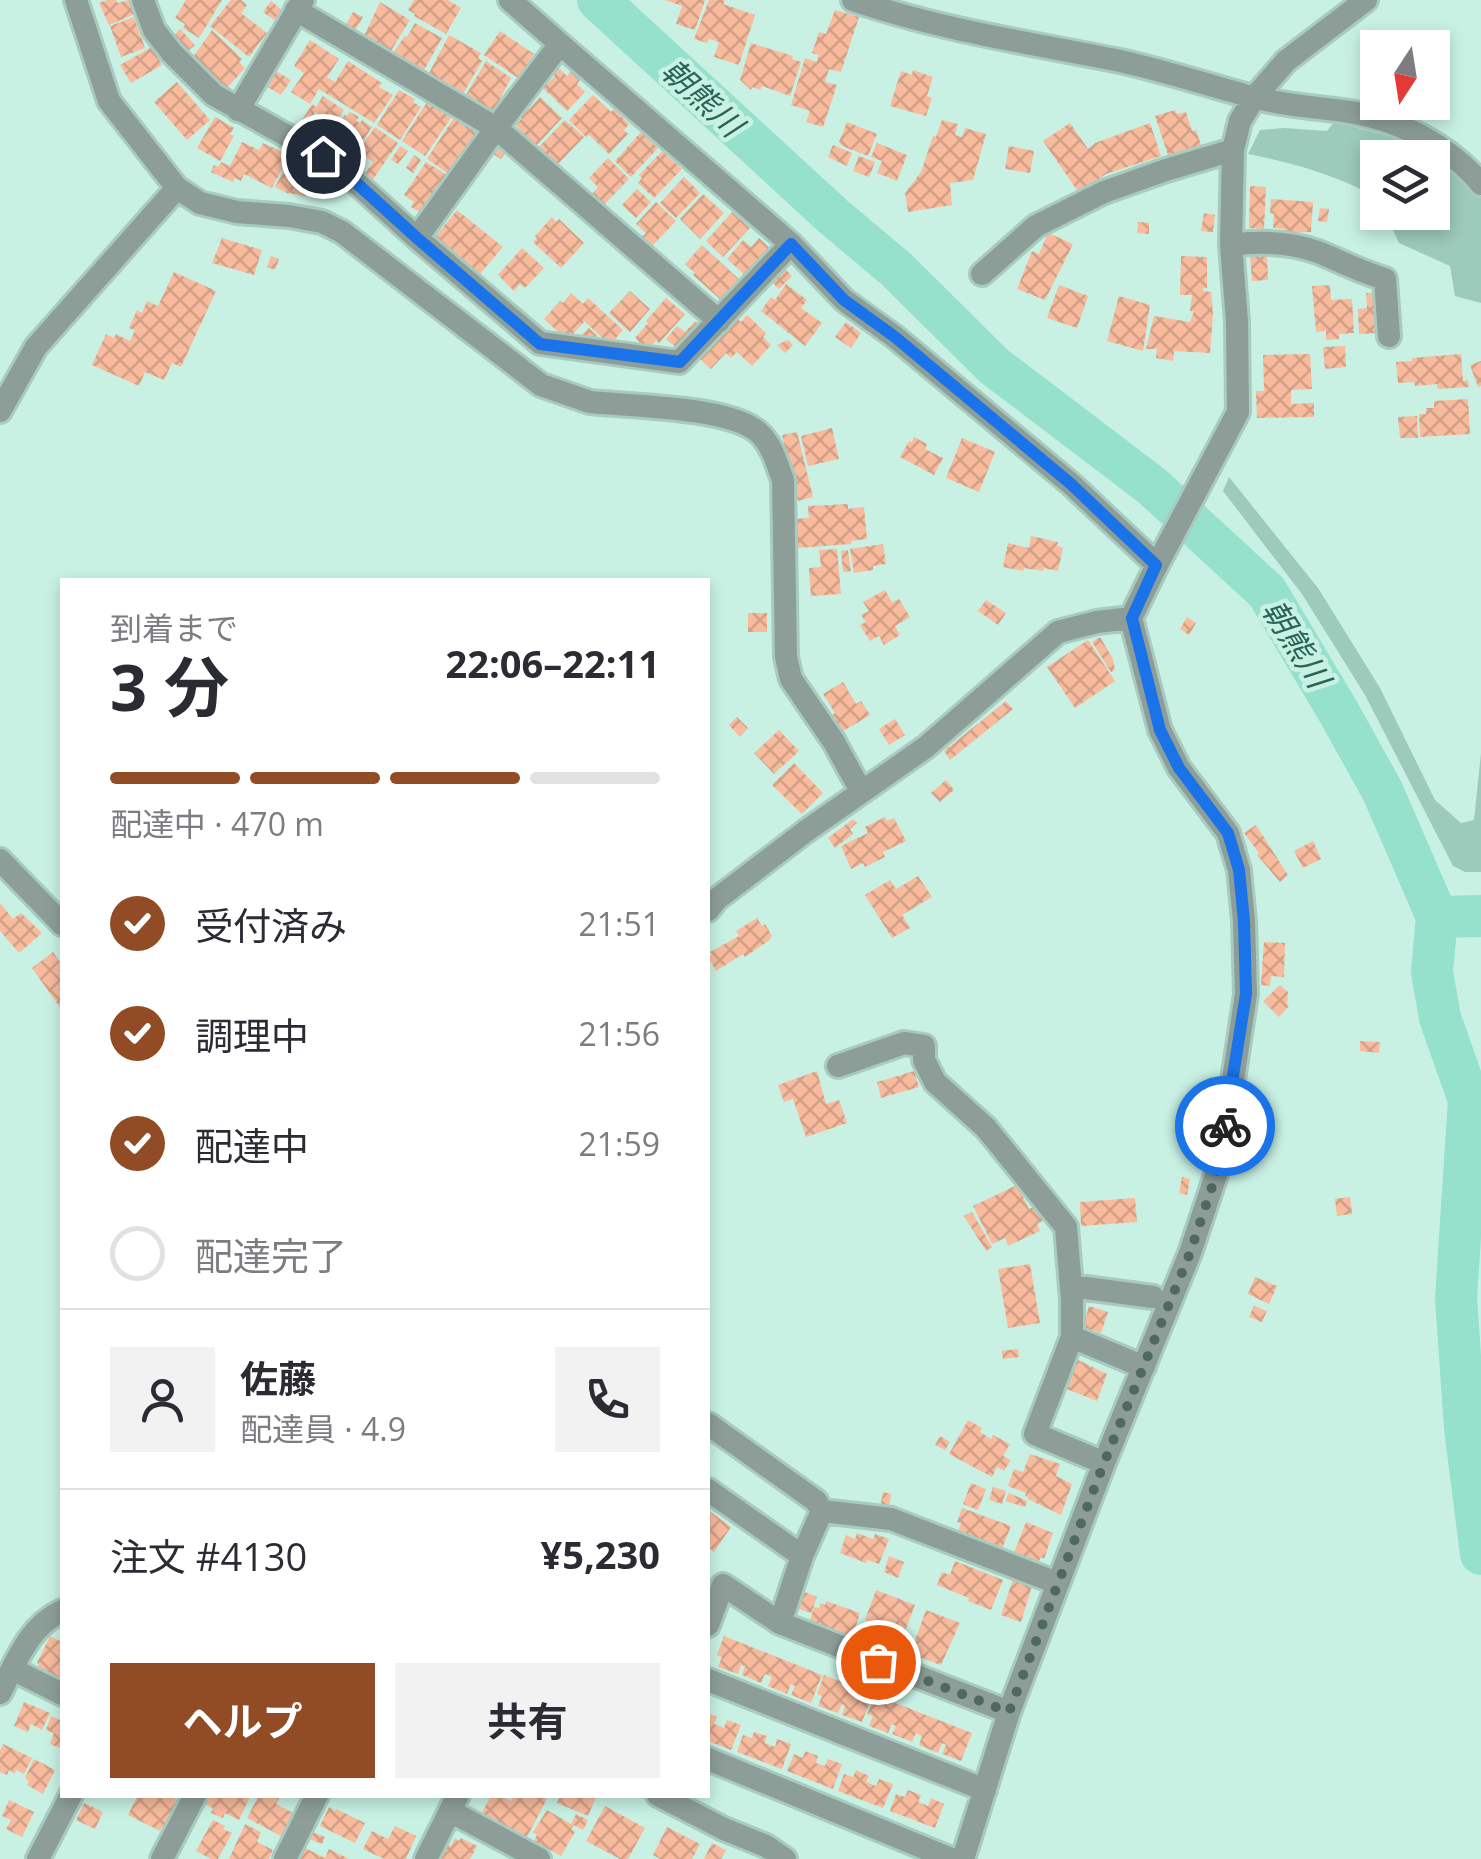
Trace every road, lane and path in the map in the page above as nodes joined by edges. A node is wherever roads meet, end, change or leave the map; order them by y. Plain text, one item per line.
1 (76, 0) edge
2 (144, 0) edge
3 (510, 0) edge
4 (854, 0) edge
5 (1366, 0) edge
6 (299, 5) edge
7 (560, 44) junction
8 (1254, 98) junction
9 (238, 110) junction
10 (496, 128) junction
11 (1233, 150) junction
12 (1481, 184) edge
13 (177, 188) junction
14 (422, 242) junction
15 (791, 244) junction
16 (1231, 245) junction
17 (982, 274) dead end
18 (404, 278) junction
19 (719, 321) junction
20 (1389, 336) dead end
21 (0, 411) edge
22 (1156, 565) junction
23 (1132, 618) junction
24 (862, 790) junction
25 (0, 860) edge
26 (710, 908) edge
27 (60, 922) edge
28 (838, 1066) dead end
29 (1071, 1286) junction
30 (1153, 1297) dead end
31 (1072, 1337) junction
32 (1144, 1367) junction
33 (710, 1427) edge
34 (1104, 1463) junction
35 (710, 1491) edge
36 (822, 1511) junction
37 (802, 1556) junction
38 (715, 1579) edge
39 (1057, 1583) junction
40 (60, 1612) edge
41 (710, 1612) edge
42 (780, 1623) junction
43 (12, 1668) junction
44 (710, 1681) edge
45 (0, 1693) edge
46 (60, 1693) edge
47 (1009, 1712) junction
48 (710, 1760) edge
49 (985, 1790) junction
50 (68, 1798) edge
51 (193, 1798) edge
52 (316, 1798) edge
53 (664, 1798) edge
54 (454, 1803) edge
55 (38, 1859) edge
56 (162, 1859) edge
57 (285, 1859) edge
58 (426, 1859) edge
59 (539, 1859) edge
60 (785, 1859) edge
61 (952, 1859) edge
62 (963, 1859) edge

1 - 13 street
2 - 9 street
3 - 7 street
4 - 8 street
5 - 8 street
6 - 9 street
6 - 10 street
7 - 10 street
7 - 15 street
8 - 11 street
8 - 12 street
9 - 14 street
10 - 14 street
10 - 19 street
11 - 16 street
11 - 17 street
13 - 18 street
13 - 21 street
14 - 18 street
14 - 19 street
15 - 19 street
15 - 22 street
16 - 20 street
16 - 22 street
18 - 24 street
22 - 23 street
23 - 24 street
23 - 32 street
24 - 26 street
25 - 27 street
28 - 29 street
29 - 30 street
29 - 31 street
31 - 32 street
31 - 34 street
32 - 34 street
33 - 36 street
34 - 39 street
35 - 37 street
36 - 37 street
36 - 39 street
37 - 42 street
38 - 41 street
38 - 42 street
39 - 47 street
40 - 43 street
42 - 47 street
43 - 45 street
43 - 46 street
44 - 49 street
47 - 49 street
48 - 61 street
49 - 62 street
50 - 55 street
51 - 56 street
52 - 57 street
53 - 60 street
54 - 58 street
54 - 59 street

